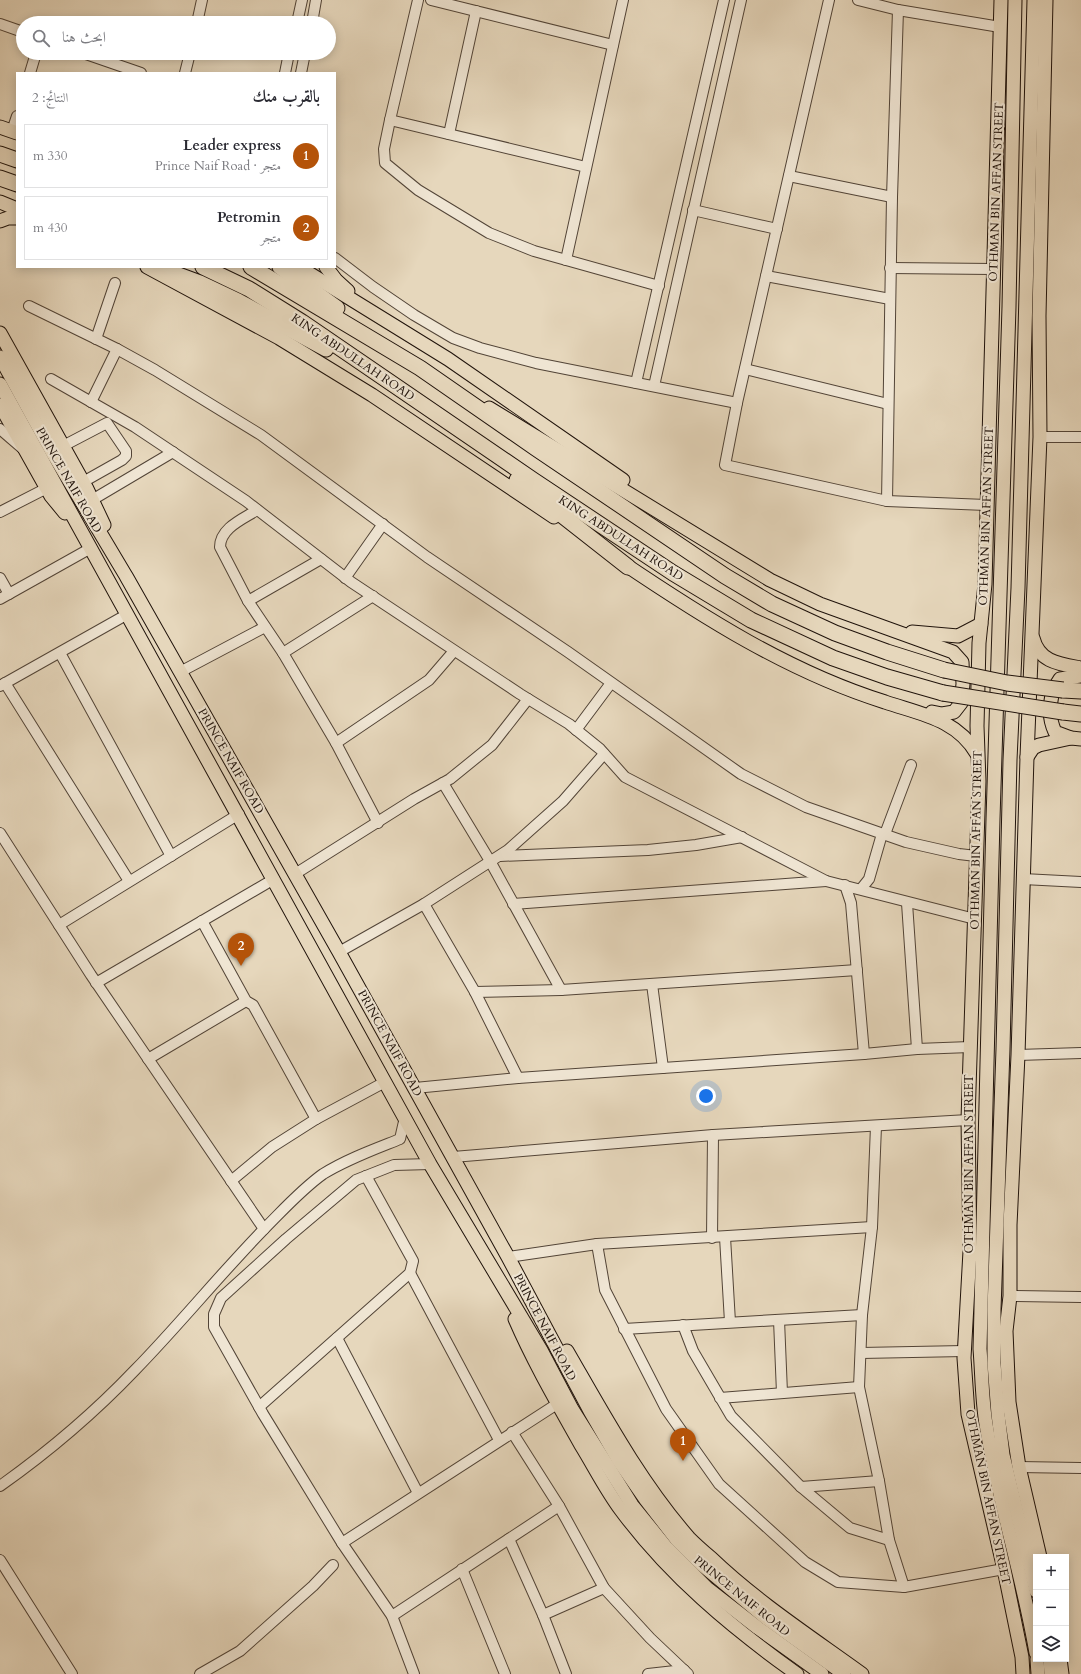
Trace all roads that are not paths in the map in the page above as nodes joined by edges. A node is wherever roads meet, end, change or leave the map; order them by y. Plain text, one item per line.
1 (202, 0) edge
2 (302, 0) edge
3 (316, 0) edge
4 (418, 0) edge
5 (431, 0) edge
6 (623, 0) edge
7 (724, 0) edge
8 (741, 0) edge
9 (829, 0) edge
10 (858, 0) edge
11 (1001, 0) edge
12 (1015, 0) edge
13 (1034, 0) edge
14 (1046, 0) edge
15 (898, 10) junction
16 (476, 11) junction
17 (199, 16) edge
18 (299, 16) edge
19 (313, 16) edge
20 (0, 24) edge
21 (1000, 27) junction
22 (16, 30) edge
23 (613, 45) junction
24 (34, 60) edge
25 (103, 60) edge
26 (188, 60) edge
27 (288, 60) edge
28 (304, 60) edge
29 (30, 72) edge
30 (138, 72) edge
31 (185, 72) edge
32 (285, 72) edge
33 (301, 72) edge
34 (16, 118) edge
35 (390, 120) junction
36 (10, 131) edge
37 (449, 134) junction
38 (1031, 145) junction
39 (0, 154) edge
40 (16, 160) edge
41 (997, 165) junction
42 (586, 167) junction
43 (789, 176) junction
44 (0, 178) edge
45 (16, 184) edge
46 (892, 197) junction
47 (0, 202) edge
48 (16, 209) edge
49 (693, 210) junction
50 (16, 218) edge
51 (0, 221) edge
52 (777, 229) junction
53 (336, 259) edge
54 (566, 260) junction
55 (149, 268) edge
56 (161, 268) edge
57 (205, 268) edge
58 (253, 268) edge
59 (281, 268) edge
60 (301, 268) edge
61 (327, 268) edge
62 (890, 268) junction
63 (994, 269) junction
64 (766, 276) junction
65 (115, 283) dead end
66 (659, 286) junction
67 (890, 299) junction
68 (1040, 304) junction
69 (29, 306) dead end
70 (1009, 307) junction
71 (368, 310) junction
72 (0, 333) edge
73 (96, 340) junction
74 (117, 349) junction
75 (0, 357) edge
76 (420, 368) junction
77 (745, 369) junction
78 (51, 379) dead end
79 (636, 383) junction
80 (0, 384) edge
81 (654, 386) junction
82 (402, 390) junction
83 (91, 402) junction
84 (737, 403) junction
85 (888, 404) junction
86 (0, 405) edge
87 (0, 429) edge
88 (1040, 437) junction
89 (1081, 437) edge
90 (63, 446) junction
91 (26, 452) junction
92 (173, 452) junction
93 (83, 482) junction
94 (47, 488) junction
95 (92, 500) junction
96 (887, 502) junction
97 (986, 505) junction
98 (257, 510) junction
99 (0, 512) edge
100 (383, 524) junction
101 (84, 535) junction
102 (92, 548) junction
103 (321, 559) junction
104 (746, 565) junction
105 (628, 567) junction
106 (126, 576) junction
107 (0, 578) edge
108 (345, 578) junction
109 (9, 594) junction
110 (372, 596) junction
111 (0, 599) edge
112 (248, 601) junction
113 (126, 615) junction
114 (981, 624) junction
115 (266, 627) junction
116 (890, 629) junction
117 (1031, 632) junction
118 (454, 651) junction
119 (60, 653) junction
120 (283, 653) junction
121 (1081, 668) edge
122 (180, 672) junction
123 (1081, 676) edge
124 (611, 683) junction
125 (3, 685) edge
126 (1081, 691) edge
127 (528, 699) junction
128 (899, 707) junction
129 (1081, 714) edge
130 (576, 730) junction
131 (1076, 739) edge
132 (336, 743) junction
133 (604, 754) junction
134 (978, 755) junction
135 (1027, 757) junction
136 (1010, 760) junction
137 (911, 765) dead end
138 (443, 783) junction
139 (238, 814) junction
140 (993, 819) junction
141 (378, 822) junction
142 (0, 833) edge
143 (884, 834) junction
144 (742, 837) junction
145 (1024, 852) junction
146 (171, 856) junction
147 (976, 856) junction
148 (494, 859) junction
149 (295, 874) junction
150 (274, 879) junction
151 (1023, 879) junction
152 (826, 880) junction
153 (130, 881) junction
154 (1081, 882) edge
155 (845, 885) junction
156 (861, 889) junction
157 (908, 902) junction
158 (424, 904) junction
159 (513, 904) junction
160 (975, 919) junction
161 (202, 921) junction
162 (59, 925) junction
163 (1021, 936) junction
164 (339, 952) junction
165 (857, 970) junction
166 (96, 983) junction
167 (652, 984) junction
168 (561, 990) junction
169 (475, 992) junction
170 (246, 1001) junction
171 (971, 1019) junction
172 (970, 1047) junction
173 (917, 1049) junction
174 (1081, 1053) edge
175 (864, 1054) junction
176 (1018, 1056) junction
177 (148, 1059) junction
178 (663, 1068) junction
179 (518, 1078) junction
180 (385, 1082) junction
181 (415, 1088) junction
182 (405, 1117) junction
183 (316, 1119) junction
184 (1000, 1119) junction
185 (968, 1120) junction
186 (876, 1126) junction
187 (713, 1135) junction
188 (453, 1157) junction
189 (430, 1164) junction
190 (366, 1176) junction
191 (231, 1181) junction
192 (872, 1227) junction
193 (264, 1229) junction
194 (725, 1237) junction
195 (712, 1238) junction
196 (597, 1244) junction
197 (508, 1257) junction
198 (490, 1265) junction
199 (410, 1273) junction
200 (1010, 1296) junction
201 (1081, 1297) edge
202 (862, 1315) junction
203 (779, 1320) junction
204 (730, 1322) junction
205 (683, 1325) junction
206 (624, 1329) junction
207 (337, 1338) junction
208 (964, 1351) junction
209 (861, 1353) junction
210 (859, 1387) junction
211 (782, 1393) junction
212 (720, 1398) junction
213 (557, 1404) junction
214 (259, 1407) junction
215 (512, 1432) junction
216 (499, 1440) junction
217 (1019, 1467) junction
218 (1081, 1468) edge
219 (879, 1481) junction
220 (0, 1486) edge
221 (801, 1487) junction
222 (418, 1493) junction
223 (559, 1506) junction
224 (509, 1539) junction
225 (889, 1540) junction
226 (342, 1543) junction
227 (1039, 1554) edge
228 (0, 1560) edge
229 (333, 1566) dead end
230 (462, 1569) junction
231 (1004, 1569) junction
232 (904, 1587) junction
233 (604, 1588) junction
234 (1036, 1590) edge
235 (543, 1615) junction
236 (392, 1616) junction
237 (762, 1623) junction
238 (1033, 1638) edge
239 (1037, 1662) edge
240 (1050, 1662) edge
241 (1060, 1662) edge
242 (686, 1672) edge
243 (413, 1673) edge
244 (72, 1674) edge
245 (200, 1674) edge
246 (505, 1674) edge
247 (566, 1674) edge
248 (648, 1674) edge
249 (797, 1674) edge
250 (822, 1674) edge
251 (844, 1674) edge
252 (862, 1674) edge
253 (1023, 1674) edge
254 (1038, 1674) edge
255 (1051, 1674) edge
256 (1062, 1674) edge

1 - 17 street
2 - 18 street
3 - 19 street
4 - 35 street
5 - 16 street
6 - 23 street
7 - 66 street
8 - 49 street
9 - 43 street
10 - 15 street
11 - 21 main road, OTHMAN BIN AFFAN STREET
12 - 70 main road, OTHMAN BIN AFFAN STREET
13 - 38 main road, OTHMAN BIN AFFAN STREET
14 - 68 main road
15 - 21 street
15 - 46 street
16 - 23 street
16 - 37 street
20 - 22 street
21 - 41 main road, OTHMAN BIN AFFAN STREET
23 - 42 street
24 - 29 street
25 - 30 street
26 - 31 street
27 - 32 street
28 - 33 street
34 - 36 street
35 - 37 street
35 - 54 street
37 - 42 street
38 - 68 main road
38 - 136 main road, OTHMAN BIN AFFAN STREET
39 - 40 highway
41 - 63 main road, OTHMAN BIN AFFAN STREET
41 - 70 main road
42 - 54 street
43 - 46 street
43 - 52 street
44 - 45 highway
46 - 62 street
47 - 48 main road
49 - 52 street
49 - 81 street
50 - 51 main road
52 - 64 street
53 - 79 street
54 - 66 street
55 - 105 main road
56 - 82 highway
57 - 82 highway, KING ABDULLAH ROAD
58 - 76 highway, KING ABDULLAH ROAD
59 - 76 highway
60 - 71 main road
61 - 71 main road
62 - 63 street
62 - 67 street
63 - 97 main road, OTHMAN BIN AFFAN STREET
64 - 67 street
64 - 77 street
65 - 73 street
66 - 79 street
67 - 85 street
68 - 88 main road
69 - 73 street
70 - 140 main road, OTHMAN BIN AFFAN STREET
71 - 104 main road
72 - 90 main road
73 - 74 street
74 - 83 street
74 - 100 street
75 - 106 main road, PRINCE NAIF ROAD
76 - 104 main road
76 - 126 highway, KING ABDULLAH ROAD, bridge
77 - 84 street
77 - 85 street
78 - 83 street
79 - 81 street
80 - 101 main road, PRINCE NAIF ROAD
81 - 84 street
82 - 105 highway
82 - 129 highway, KING ABDULLAH ROAD, bridge
83 - 92 street
84 - 96 street
85 - 96 street
86 - 91 main road
87 - 91 street
88 - 89 street
88 - 117 main road
90 - 93 main road
90 - 93 street
91 - 94 main road
92 - 95 street
92 - 98 street
93 - 95 main road
94 - 99 street
94 - 101 main road
95 - 106 main road
96 - 97 street
97 - 114 main road, OTHMAN BIN AFFAN STREET
98 - 103 street
98 - 112 street
100 - 108 street
100 - 124 street
101 - 102 main road, PRINCE NAIF ROAD
102 - 109 street
102 - 113 main road, PRINCE NAIF ROAD
103 - 108 street
103 - 112 street
104 - 116 main road
105 - 128 main road
106 - 122 main road, PRINCE NAIF ROAD
107 - 109 street
108 - 110 street
109 - 111 street
110 - 118 street
110 - 120 street
112 - 115 street
113 - 119 street
113 - 139 main road, PRINCE NAIF ROAD
114 - 116 main road
114 - 134 main road, OTHMAN BIN AFFAN STREET
115 - 120 street
115 - 122 street
116 - 128 main road
117 - 121 main road
117 - 135 main road
118 - 127 street
118 - 132 street
119 - 125 street
119 - 146 street
120 - 132 street
122 - 149 main road, PRINCE NAIF ROAD
123 - 131 main road
124 - 130 street
124 - 143 street
125 - 153 street
127 - 130 street
127 - 138 street
128 - 134 main road
130 - 133 street
131 - 135 main road
132 - 141 street
133 - 144 street
133 - 148 street
134 - 147 main road, OTHMAN BIN AFFAN STREET
135 - 145 main road
136 - 145 main road
136 - 184 main road, OTHMAN BIN AFFAN STREET
137 - 143 street
138 - 141 street
138 - 148 street
139 - 146 street
139 - 150 main road, PRINCE NAIF ROAD
140 - 171 main road
140 - 238 main road, OTHMAN BIN AFFAN STREET
141 - 149 street
142 - 162 street
143 - 147 street
143 - 156 street
144 - 148 street
144 - 152 street
145 - 151 main road
146 - 153 street
147 - 160 main road, OTHMAN BIN AFFAN STREET
148 - 158 street
148 - 159 street
149 - 164 main road, PRINCE NAIF ROAD
150 - 161 street
150 - 180 main road, PRINCE NAIF ROAD
151 - 154 street
151 - 163 main road
152 - 155 street
152 - 159 street
153 - 162 street
155 - 156 street
155 - 165 street
156 - 157 street
157 - 160 street
157 - 173 street
158 - 164 street
158 - 169 street
159 - 168 street
160 - 171 main road, OTHMAN BIN AFFAN STREET
161 - 166 street
161 - 170 street
162 - 166 street
163 - 176 main road
163 - 184 main road
164 - 181 main road, PRINCE NAIF ROAD
165 - 167 street
165 - 175 street
166 - 177 street
167 - 168 street
167 - 178 street
168 - 169 street
169 - 179 street
170 - 177 street
170 - 183 street
171 - 172 main road, OTHMAN BIN AFFAN STREET
172 - 173 street
172 - 185 main road, OTHMAN BIN AFFAN STREET
173 - 175 street
174 - 176 street
175 - 178 street
176 - 200 main road
177 - 191 street
178 - 179 street
179 - 181 street
180 - 182 main road, PRINCE NAIF ROAD
180 - 183 street
181 - 188 main road, PRINCE NAIF ROAD
182 - 189 main road, PRINCE NAIF ROAD
182 - 193 street
183 - 191 street
184 - 234 main road, OTHMAN BIN AFFAN STREET
185 - 186 street
185 - 208 main road, OTHMAN BIN AFFAN STREET
186 - 187 street
186 - 192 street
187 - 188 street
187 - 195 street
188 - 197 main road, PRINCE NAIF ROAD
189 - 190 street
189 - 198 main road, PRINCE NAIF ROAD
190 - 199 street
190 - 214 street
191 - 193 street
192 - 194 street
192 - 202 street
193 - 220 street
194 - 195 street
194 - 204 street
195 - 196 street
196 - 197 street
196 - 206 street
197 - 237 main road, PRINCE NAIF ROAD
197 - 252 main road
198 - 213 main road
198 - 237 main road, PRINCE NAIF ROAD
199 - 207 street
199 - 216 street
200 - 201 street
200 - 217 main road
202 - 203 street
202 - 209 street
203 - 204 street
203 - 211 street
204 - 205 street
205 - 206 street
205 - 212 street
206 - 232 street
207 - 214 street
207 - 222 street
208 - 209 street
208 - 231 main road, OTHMAN BIN AFFAN STREET
209 - 210 street
210 - 211 street
210 - 219 street
211 - 212 street
212 - 221 street
213 - 215 street
213 - 249 main road
214 - 226 street
215 - 216 street
215 - 223 street
216 - 222 street
217 - 218 street
217 - 227 main road
219 - 221 street
219 - 225 street
221 - 225 street
222 - 226 street
223 - 224 street
223 - 233 street
224 - 230 street
224 - 235 street
225 - 232 street
226 - 236 street
228 - 244 street
229 - 245 street
230 - 236 street
230 - 246 street
231 - 232 street
231 - 253 main road, OTHMAN BIN AFFAN STREET
233 - 235 street
233 - 242 street
235 - 247 street
236 - 243 street
237 - 250 main road, PRINCE NAIF ROAD
237 - 251 main road, PRINCE NAIF ROAD
239 - 254 main road
240 - 255 main road
241 - 256 main road
242 - 248 street

